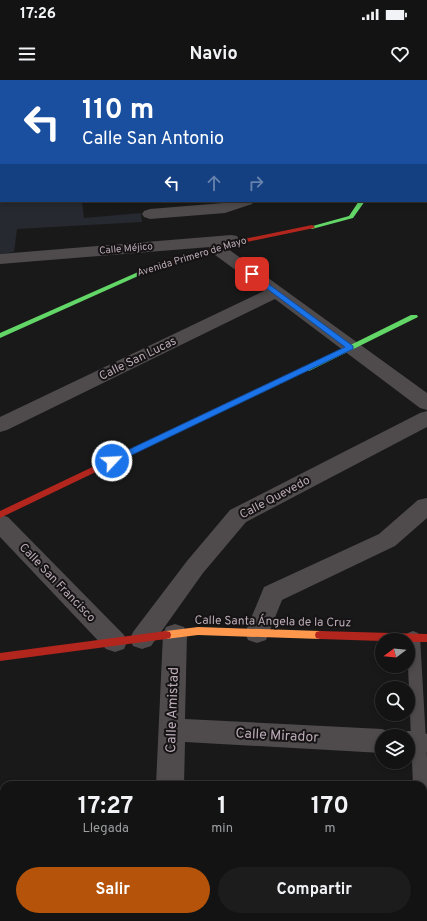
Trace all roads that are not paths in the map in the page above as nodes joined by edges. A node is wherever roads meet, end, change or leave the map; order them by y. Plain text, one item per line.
1 (243, 202) edge
2 (361, 202) edge
3 (151, 224) edge
4 (253, 239) junction
5 (216, 248) junction
6 (0, 259) edge
7 (276, 292) junction
8 (414, 317) dead end
9 (0, 336) edge
10 (351, 347) junction
11 (427, 404) edge
12 (427, 418) edge
13 (0, 425) edge
14 (426, 506) edge
15 (0, 515) edge
16 (0, 523) edge
17 (257, 633) junction
18 (175, 634) junction
19 (420, 638) edge
20 (142, 639) junction
21 (115, 642) junction
22 (0, 657) edge
23 (414, 729) edge
24 (172, 730) junction
25 (375, 741) edge
26 (415, 754) edge
27 (170, 781) edge
28 (420, 781) edge

1 - 3 street
2 - 4 street, Avenida Primero de Mayo
3 - 4 street, Calle Méjico
3 - 6 street, Calle Méjico
4 - 5 street, Avenida Primero de Mayo
5 - 7 street
5 - 9 street, Avenida Primero de Mayo
7 - 10 street
7 - 13 street, Calle San Lucas
8 - 10 street
10 - 11 street
10 - 15 street
12 - 20 street, Calle Quevedo
14 - 17 street
16 - 21 street, Calle San Francisco
17 - 18 street, Calle Santa Ángela de la Cruz
17 - 19 street, Calle Santa Ángela de la Cruz
18 - 20 street, Calle Santa Ángela de la Cruz
18 - 24 street, Calle Amistad
19 - 23 lane
20 - 21 street, Calle Santa Ángela de la Cruz
21 - 22 street, Calle Santa Ángela de la Cruz
24 - 25 street, Calle Mirador
24 - 27 street, Calle Amistad
26 - 28 lane

